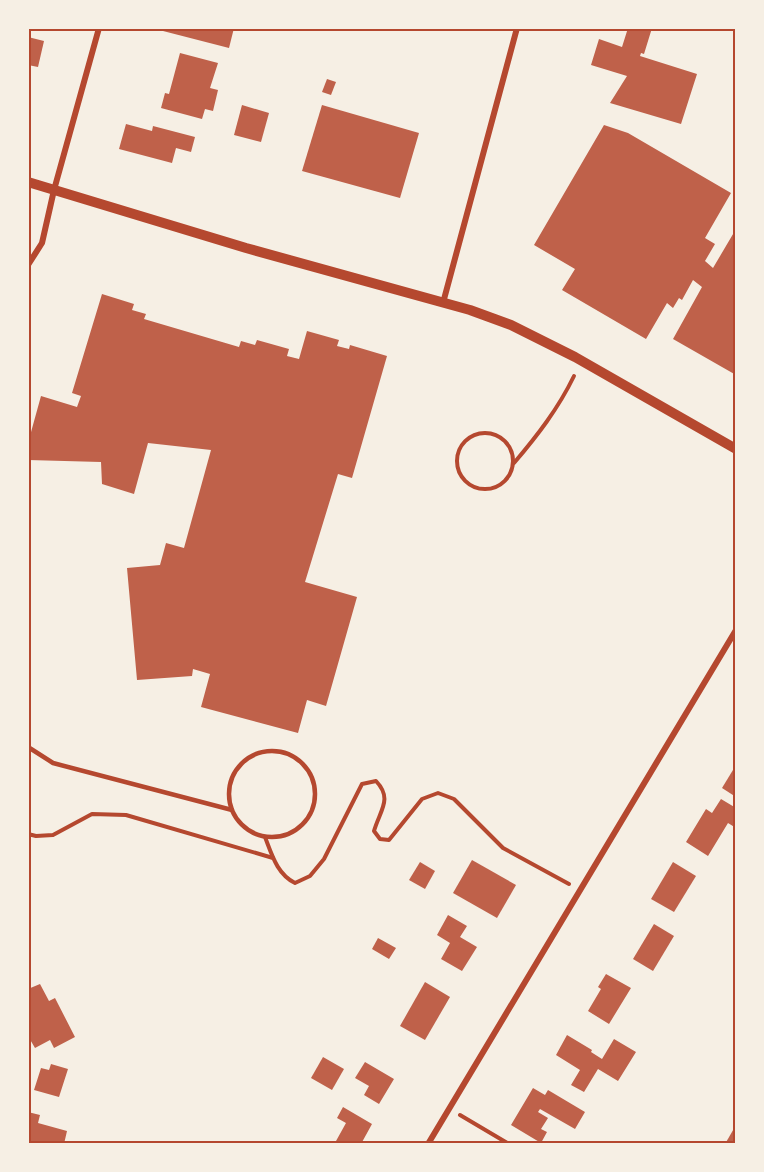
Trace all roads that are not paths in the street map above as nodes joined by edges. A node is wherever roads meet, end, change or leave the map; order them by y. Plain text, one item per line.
1 (99, 28) edge
2 (517, 28) edge
3 (28, 182) edge
4 (54, 190) junction
5 (28, 265) edge
6 (443, 303) junction
7 (735, 449) edge
8 (735, 630) edge
9 (28, 747) edge
10 (232, 810) junction
11 (428, 1143) edge

1 - 4 street
2 - 6 street
3 - 4 street
4 - 5 street
4 - 6 street
6 - 7 street
8 - 11 street
9 - 10 lane
10 - 10 lane

